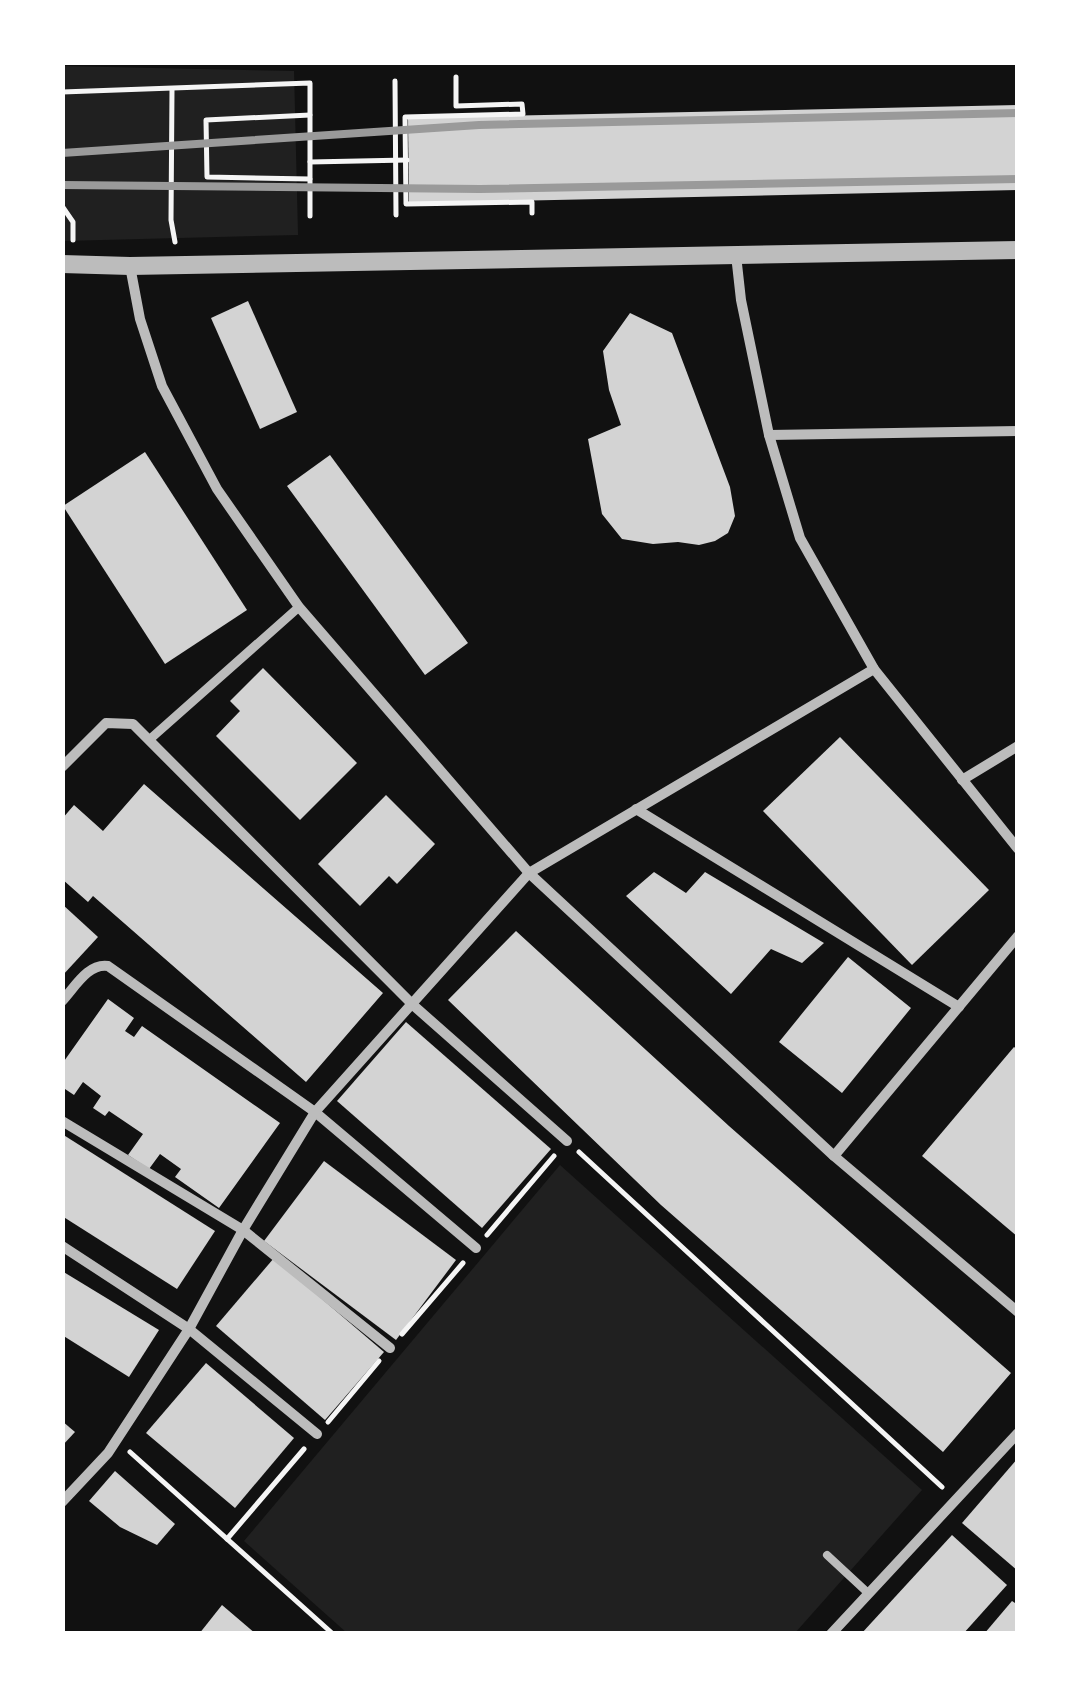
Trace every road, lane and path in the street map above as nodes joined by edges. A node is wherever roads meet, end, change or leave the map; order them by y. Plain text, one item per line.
1 (456, 78) dead end
2 (395, 81) dead end
3 (172, 90) junction
4 (62, 92) edge
5 (310, 116) junction
6 (395, 160) junction
7 (407, 160) junction
8 (310, 162) junction
9 (310, 178) junction
10 (62, 206) edge
11 (532, 213) dead end
12 (310, 216) dead end
13 (396, 216) dead end
14 (73, 240) dead end
15 (175, 243) dead end
16 (1018, 250) edge
17 (736, 255) junction
18 (62, 264) edge
19 (130, 266) junction
20 (1018, 430) edge
21 (769, 435) junction
22 (299, 606) junction
23 (874, 669) junction
24 (150, 740) junction
25 (1018, 746) edge
26 (62, 767) edge
27 (962, 780) junction
28 (636, 809) junction
29 (1018, 849) edge
30 (529, 873) junction
31 (1018, 936) edge
32 (62, 1001) edge
33 (413, 1006) junction
34 (959, 1007) junction
35 (314, 1112) junction
36 (62, 1121) edge
37 (567, 1141) joint
38 (834, 1156) junction
39 (243, 1230) junction
40 (62, 1246) edge
41 (476, 1248) dead end
42 (1018, 1312) edge
43 (189, 1329) junction
44 (390, 1348) dead end
45 (1018, 1432) edge
46 (317, 1434) dead end
47 (116, 1440) junction
48 (955, 1500) junction
49 (62, 1502) edge
50 (827, 1556) dead end
51 (868, 1593) junction
52 (333, 1634) edge
53 (831, 1634) edge

1 - 7 path
2 - 6 path
3 - 4 path
3 - 5 path
3 - 15 path
5 - 8 path
5 - 9 path
6 - 7 path
6 - 8 path
6 - 13 path
7 - 11 path
8 - 9 path
9 - 12 path
10 - 14 path
16 - 17 street
17 - 19 street
17 - 21 street
18 - 19 street
19 - 22 street
20 - 21 street
21 - 23 street
22 - 24 street
22 - 30 street
23 - 27 street
23 - 28 street
24 - 26 street
24 - 33 street
25 - 27 street
27 - 29 street
28 - 30 street
28 - 34 street
30 - 33 street
30 - 38 street
31 - 34 street
32 - 35 street
33 - 35 street
33 - 37 street
34 - 38 street
35 - 39 street
35 - 41 street
36 - 39 street
37 - 48 path
38 - 42 street
39 - 43 street
39 - 44 street
40 - 43 street
43 - 46 street
43 - 47 street
45 - 48 street
47 - 49 street
47 - 52 path
48 - 51 street
50 - 51 lane
51 - 53 street

